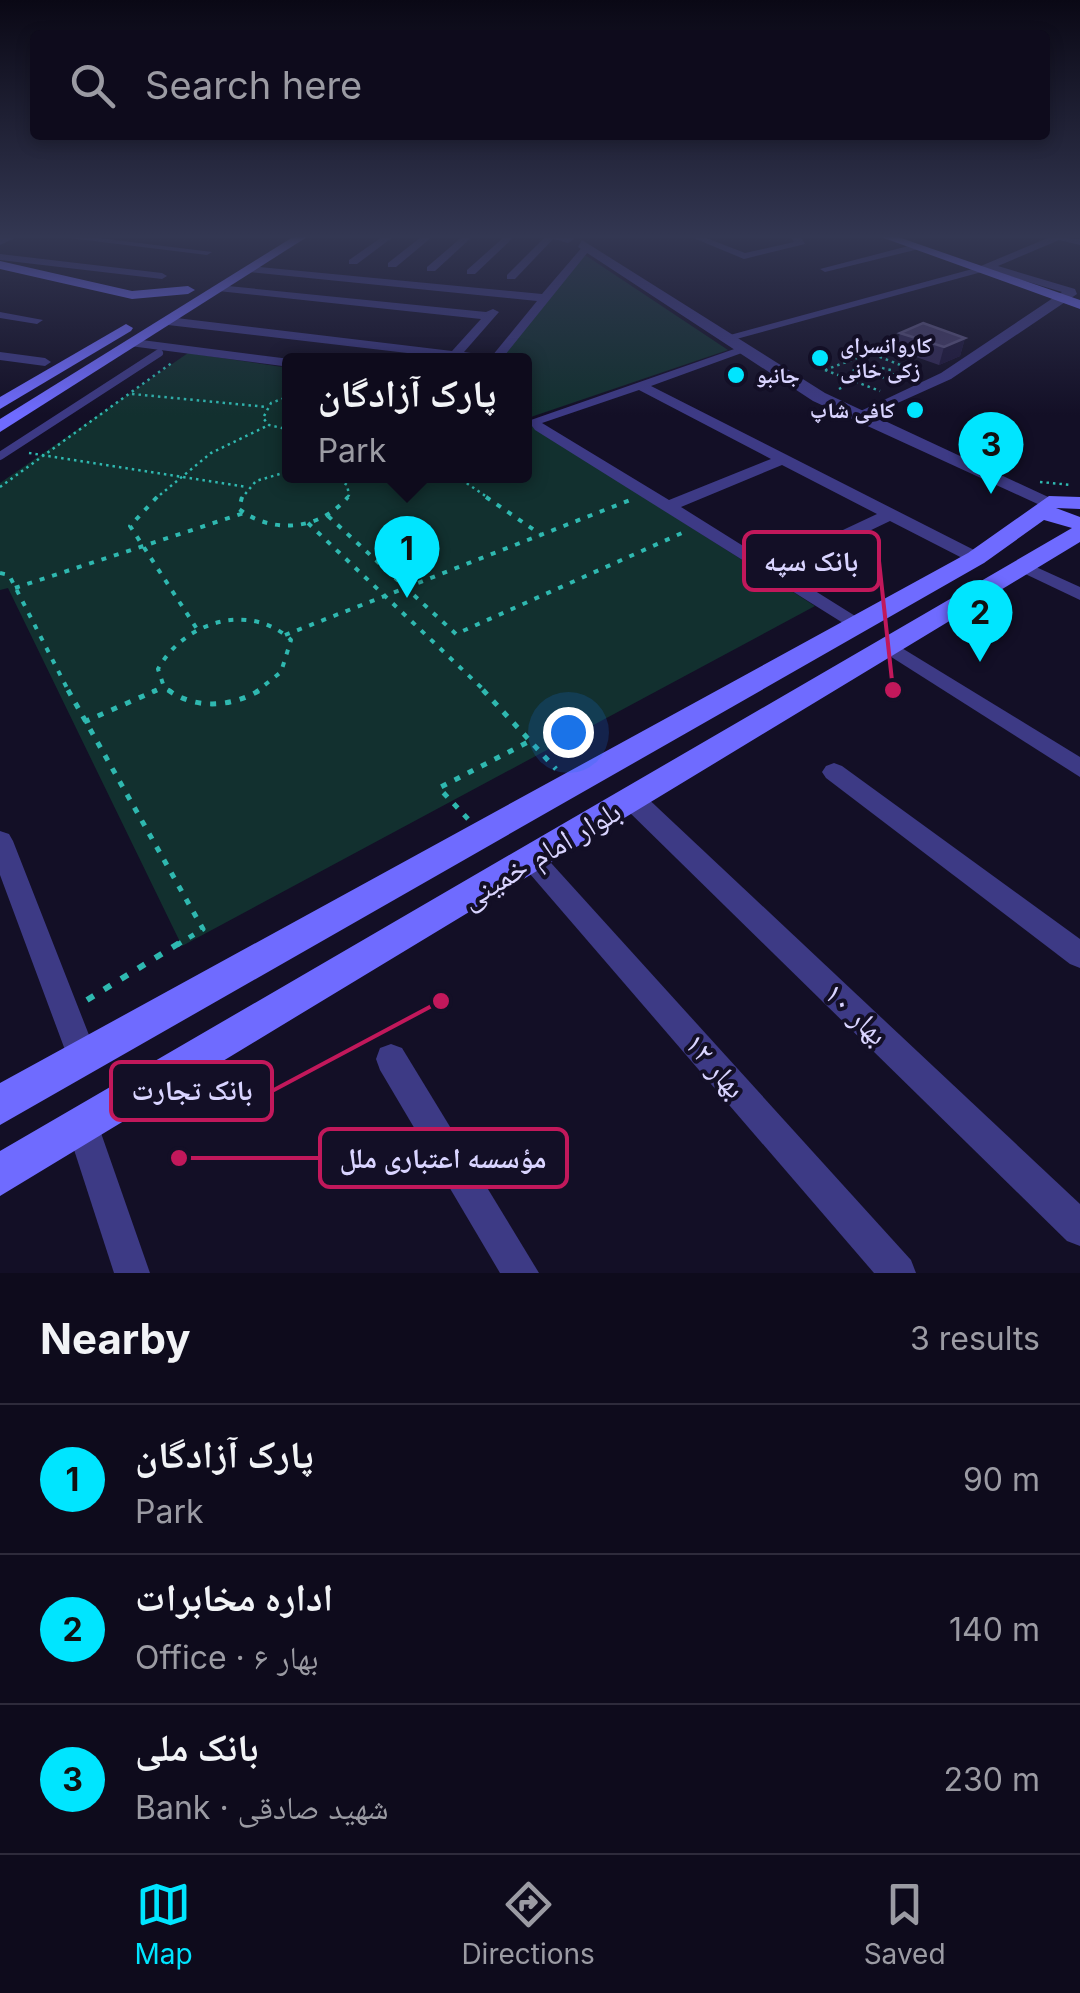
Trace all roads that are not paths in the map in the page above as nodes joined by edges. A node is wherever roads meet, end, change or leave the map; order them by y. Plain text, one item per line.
1 (70, 296) edge
2 (153, 296) edge
3 (178, 296) edge
4 (205, 296) edge
5 (299, 296) edge
6 (506, 296) edge
7 (530, 296) edge
8 (664, 296) edge
9 (879, 296) edge
10 (1066, 296) edge
11 (544, 298) joint
12 (124, 309) junction
13 (0, 316) edge
14 (489, 316) junction
15 (37, 320) dead end
16 (138, 321) junction
17 (168, 321) junction
18 (725, 338) junction
19 (134, 343) junction
20 (744, 350) junction
21 (159, 353) dead end
22 (438, 353) edge
23 (457, 353) edge
24 (501, 353) edge
25 (0, 356) edge
26 (78, 357) junction
27 (104, 361) junction
28 (45, 362) dead end
29 (282, 362) edge
30 (642, 386) junction
31 (0, 404) edge
32 (857, 416) junction
33 (0, 427) edge
34 (0, 456) edge
35 (783, 459) junction
36 (1080, 503) edge
37 (668, 506) junction
38 (1047, 506) junction
39 (890, 514) junction
40 (1080, 524) edge
41 (1080, 532) edge
42 (834, 541) dead end
43 (976, 558) junction
44 (1025, 568) junction
45 (1080, 594) edge
46 (858, 624) junction
47 (892, 648) junction
48 (1080, 768) edge
49 (834, 772) dead end
50 (632, 800) junction
51 (0, 841) edge
52 (533, 860) junction
53 (1080, 956) edge
54 (84, 1058) junction
55 (392, 1059) dead end
56 (0, 1105) edge
57 (82, 1125) junction
58 (0, 1175) edge
59 (1080, 1228) edge
60 (132, 1273) edge
61 (520, 1273) edge
62 (898, 1273) edge

1 - 12 main road
2 - 12 main road
3 - 16 main road
4 - 17 main road
5 - 14 street
6 - 14 street
7 - 11 street
8 - 18 street
9 - 18 street
10 - 32 street
11 - 24 street
12 - 16 main road
13 - 15 street
14 - 23 street
16 - 26 main road
17 - 19 main road
17 - 22 street
18 - 20 street
19 - 27 main road
19 - 29 street
20 - 30 street
20 - 32 street
21 - 34 lane
25 - 28 street
26 - 27 main road
26 - 31 main road
27 - 33 main road
30 - 35 street
30 - 37 street
32 - 38 street
35 - 37 street
35 - 39 street
36 - 38 main road
37 - 46 street
38 - 40 main road
38 - 43 main road, بلوار امام خمینی
39 - 42 street
39 - 43 street
41 - 44 main road, بلوار امام خمینی
43 - 46 main road, بلوار امام خمینی
44 - 45 street
44 - 47 main road, بلوار امام خمینی
46 - 54 main road, بلوار امام خمینی
47 - 48 street
47 - 50 main road, بلوار امام خمینی
49 - 53 street
50 - 52 main road, بلوار امام خمینی
50 - 59 street, بهار ۱۰
51 - 54 street
52 - 57 main road, بلوار امام خمینی
52 - 62 street, بهار ۱۲
54 - 56 main road, بلوار امام خمینی
55 - 61 street
57 - 58 main road, بلوار امام خمینی
57 - 60 street

